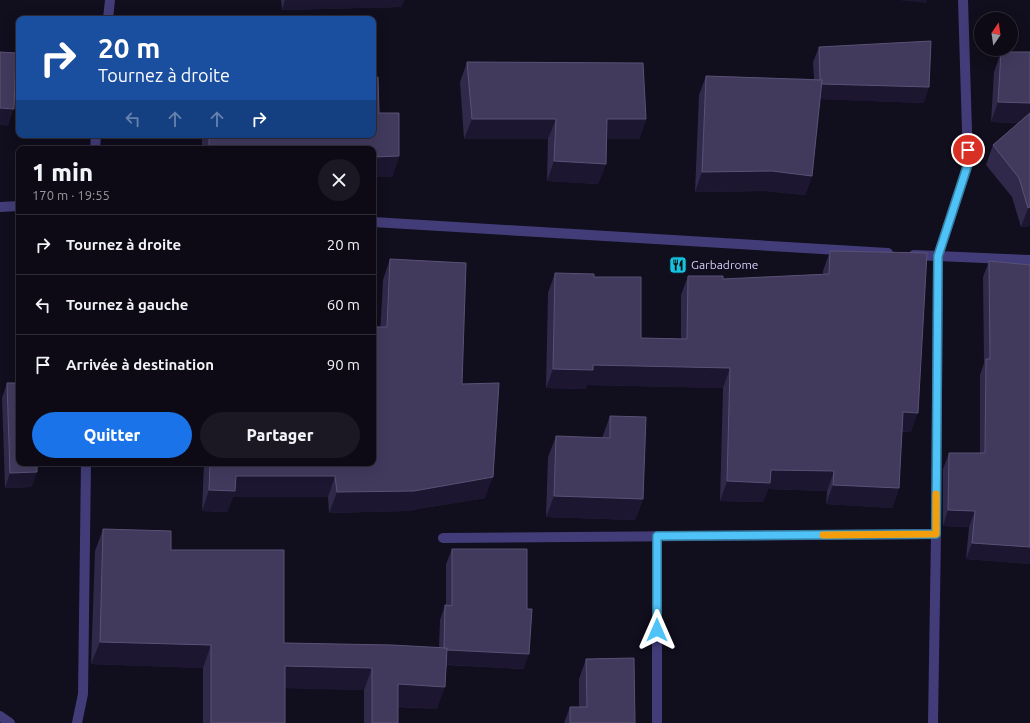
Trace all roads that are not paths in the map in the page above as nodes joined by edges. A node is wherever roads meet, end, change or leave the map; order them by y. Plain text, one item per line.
1 (110, 0) edge
2 (963, 0) edge
3 (108, 16) edge
4 (16, 206) edge
5 (0, 207) edge
6 (376, 222) edge
7 (938, 256) junction
8 (1030, 260) edge
9 (86, 466) edge
10 (936, 534) junction
11 (657, 536) junction
12 (443, 538) dead end
13 (0, 716) edge
14 (10, 723) edge
15 (77, 723) edge
16 (657, 723) edge
17 (933, 723) edge

1 - 3 street
2 - 7 street
4 - 5 street
6 - 7 street
7 - 8 street
7 - 10 street
9 - 15 street
10 - 11 street
10 - 17 street
11 - 12 street
11 - 16 street
13 - 14 street

